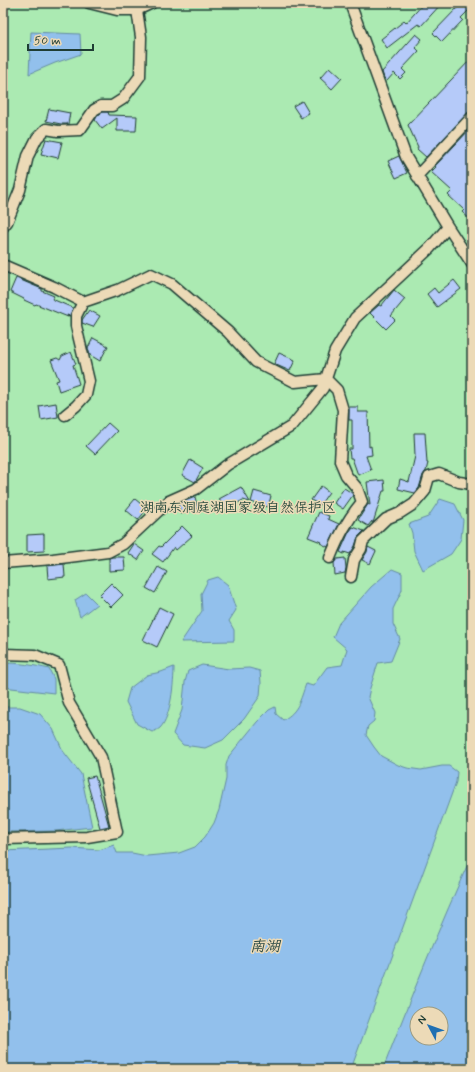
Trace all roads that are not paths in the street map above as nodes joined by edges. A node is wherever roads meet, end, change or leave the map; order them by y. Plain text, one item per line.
1 (90, 3) edge
2 (152, 3) edge
3 (350, 3) edge
4 (137, 10) junction
5 (472, 117) edge
6 (417, 176) junction
7 (3, 227) edge
8 (448, 227) junction
9 (472, 264) edge
10 (3, 265) edge
11 (84, 302) junction
12 (326, 379) junction
13 (65, 415) dead end
14 (472, 484) edge
15 (330, 558) dead end
16 (3, 562) edge
17 (351, 577) dead end
18 (3, 654) edge
19 (3, 839) edge

1 - 4 street
2 - 4 street
3 - 6 street
4 - 7 street
5 - 6 street
6 - 8 street
8 - 9 street
8 - 12 street
10 - 11 street
11 - 12 street
11 - 13 street
12 - 15 street
12 - 16 street
14 - 17 street
18 - 19 street

